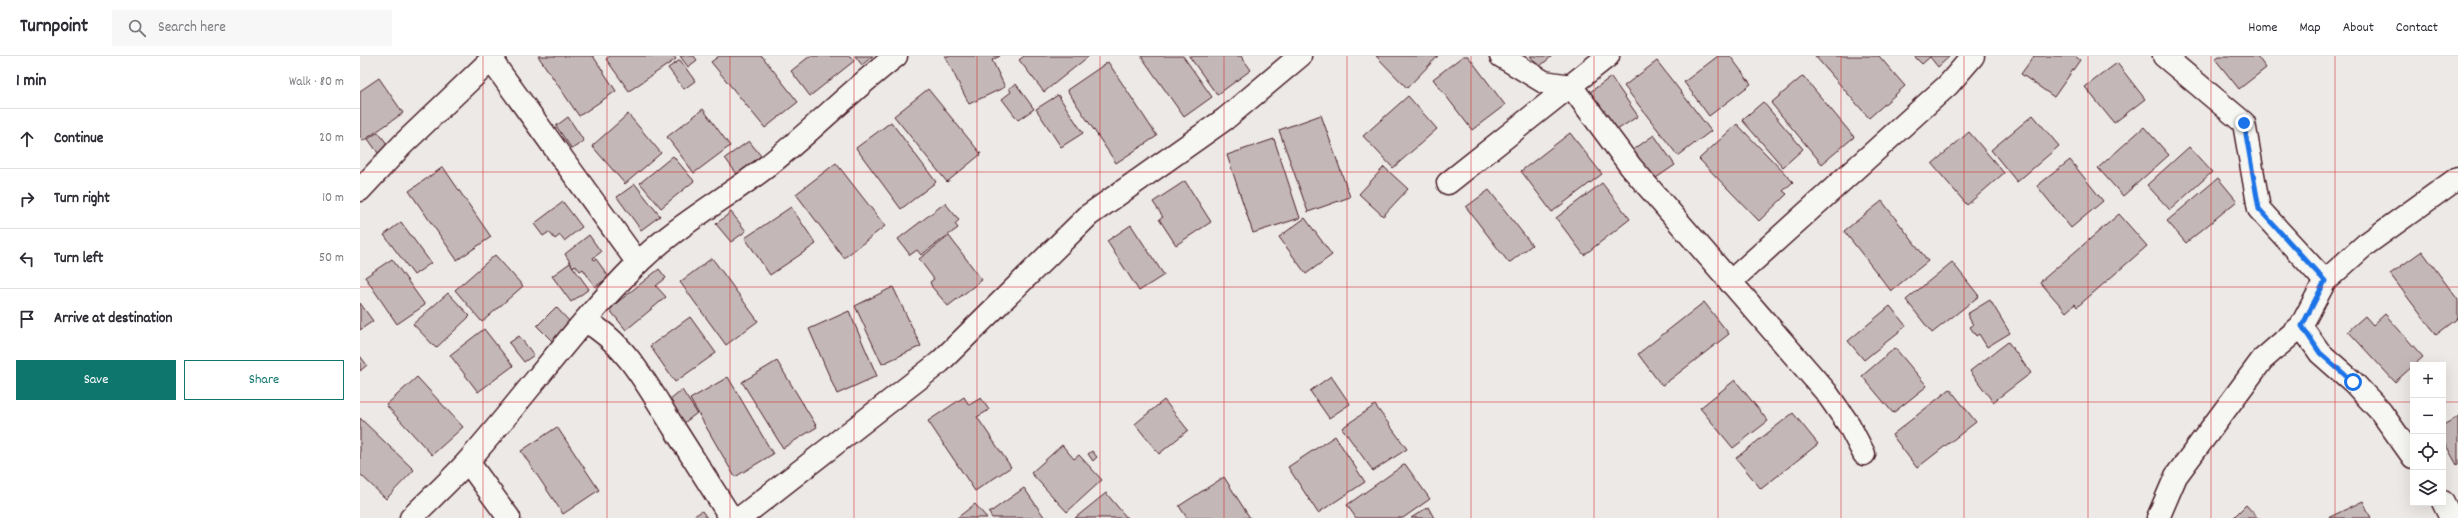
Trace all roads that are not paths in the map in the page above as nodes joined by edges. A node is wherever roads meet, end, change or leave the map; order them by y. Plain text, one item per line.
1 (896, 56) edge
2 (1300, 56) edge
3 (1501, 56) edge
4 (1608, 56) edge
5 (1973, 56) edge
6 (2164, 56) edge
7 (493, 58) edge
8 (1571, 86) junction
9 (2458, 178) edge
10 (1448, 183) dead end
11 (360, 190) edge
12 (638, 263) junction
13 (2325, 281) junction
14 (1730, 282) junction
15 (586, 321) junction
16 (2302, 326) junction
17 (2410, 453) edge
18 (1864, 454) dead end
19 (468, 462) junction
20 (2445, 506) edge
21 (410, 518) edge
22 (509, 518) edge
23 (731, 518) edge
24 (740, 518) edge
25 (2158, 518) edge
26 (2451, 518) edge

1 - 12 street
2 - 24 street
3 - 8 street
4 - 8 street
5 - 14 street
6 - 13 street
7 - 11 street
7 - 12 street
8 - 10 street
8 - 14 street
9 - 13 street
12 - 15 street
13 - 16 street
14 - 18 street
15 - 19 street
15 - 23 street
16 - 17 street
16 - 25 street
19 - 21 street
19 - 22 street
20 - 26 street

